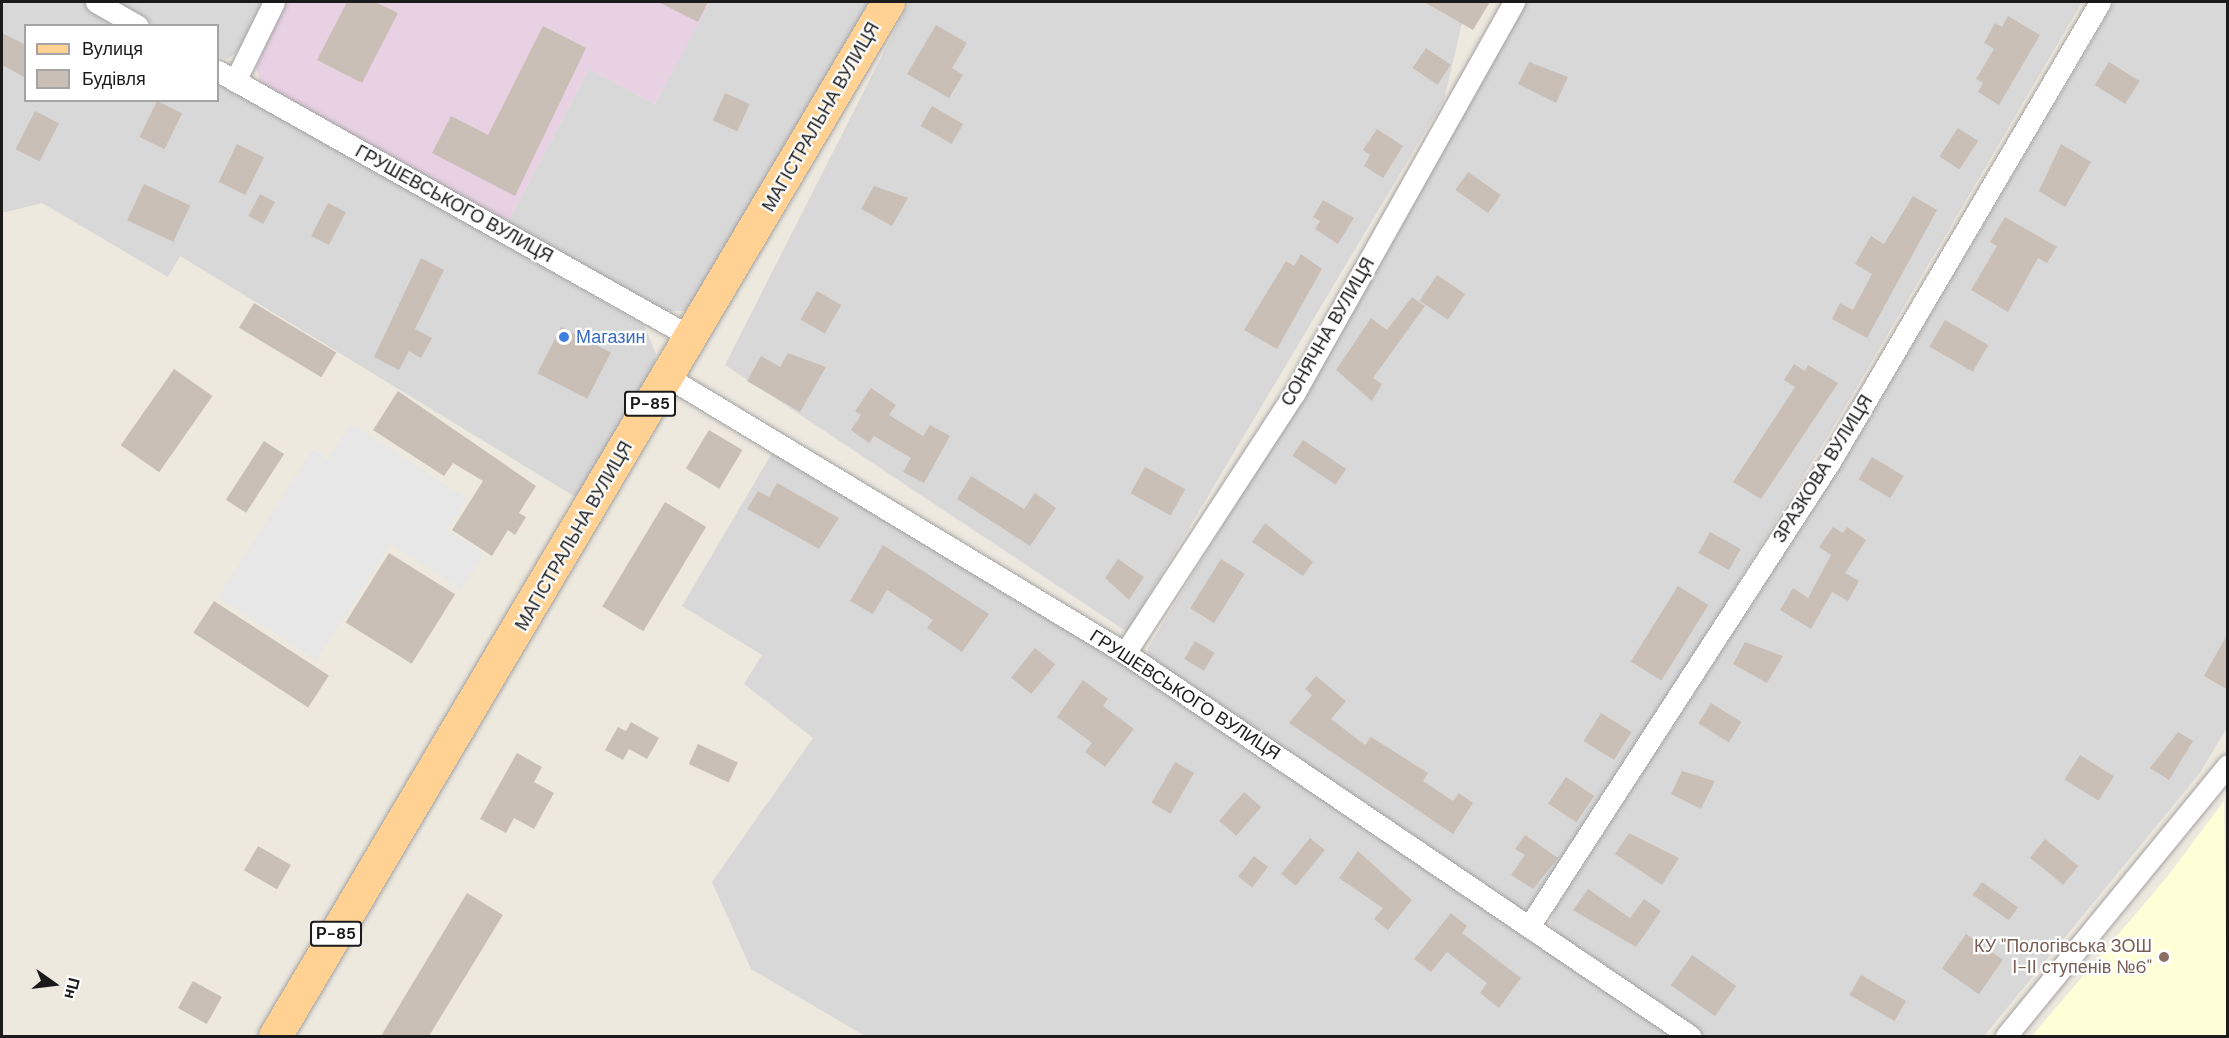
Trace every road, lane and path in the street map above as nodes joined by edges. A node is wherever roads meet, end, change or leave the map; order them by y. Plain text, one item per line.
1 (96, 2) edge
2 (274, 2) edge
3 (888, 2) edge
4 (1514, 2) edge
5 (2100, 2) edge
6 (134, 24) edge
7 (226, 76) edge
8 (691, 337) junction
9 (666, 376) junction
10 (1125, 653) junction
11 (2228, 765) edge
12 (1530, 925) junction
13 (275, 1036) edge
14 (1690, 1036) edge
15 (2006, 1036) edge

1 - 6 street
2 - 7 street
3 - 8 main road, МАГІСТРАЛЬНА ВУЛИЦЯ / Р-85
4 - 10 street, СОНЯЧНА ВУЛИЦЯ
5 - 12 street, ЗРАЗКОВА ВУЛИЦЯ
7 - 8 street, ГРУШЕВСЬКОГО ВУЛИЦЯ
8 - 9 main road, МАГІСТРАЛЬНА ВУЛИЦЯ / Р-85
9 - 10 street, ГРУШЕВСЬКОГО ВУЛИЦЯ
9 - 13 main road, МАГІСТРАЛЬНА ВУЛИЦЯ / Р-85
10 - 12 street, ГРУШЕВСЬКОГО ВУЛИЦЯ
11 - 15 street
12 - 14 street, ГРУШЕВСЬКОГО ВУЛИЦЯ

